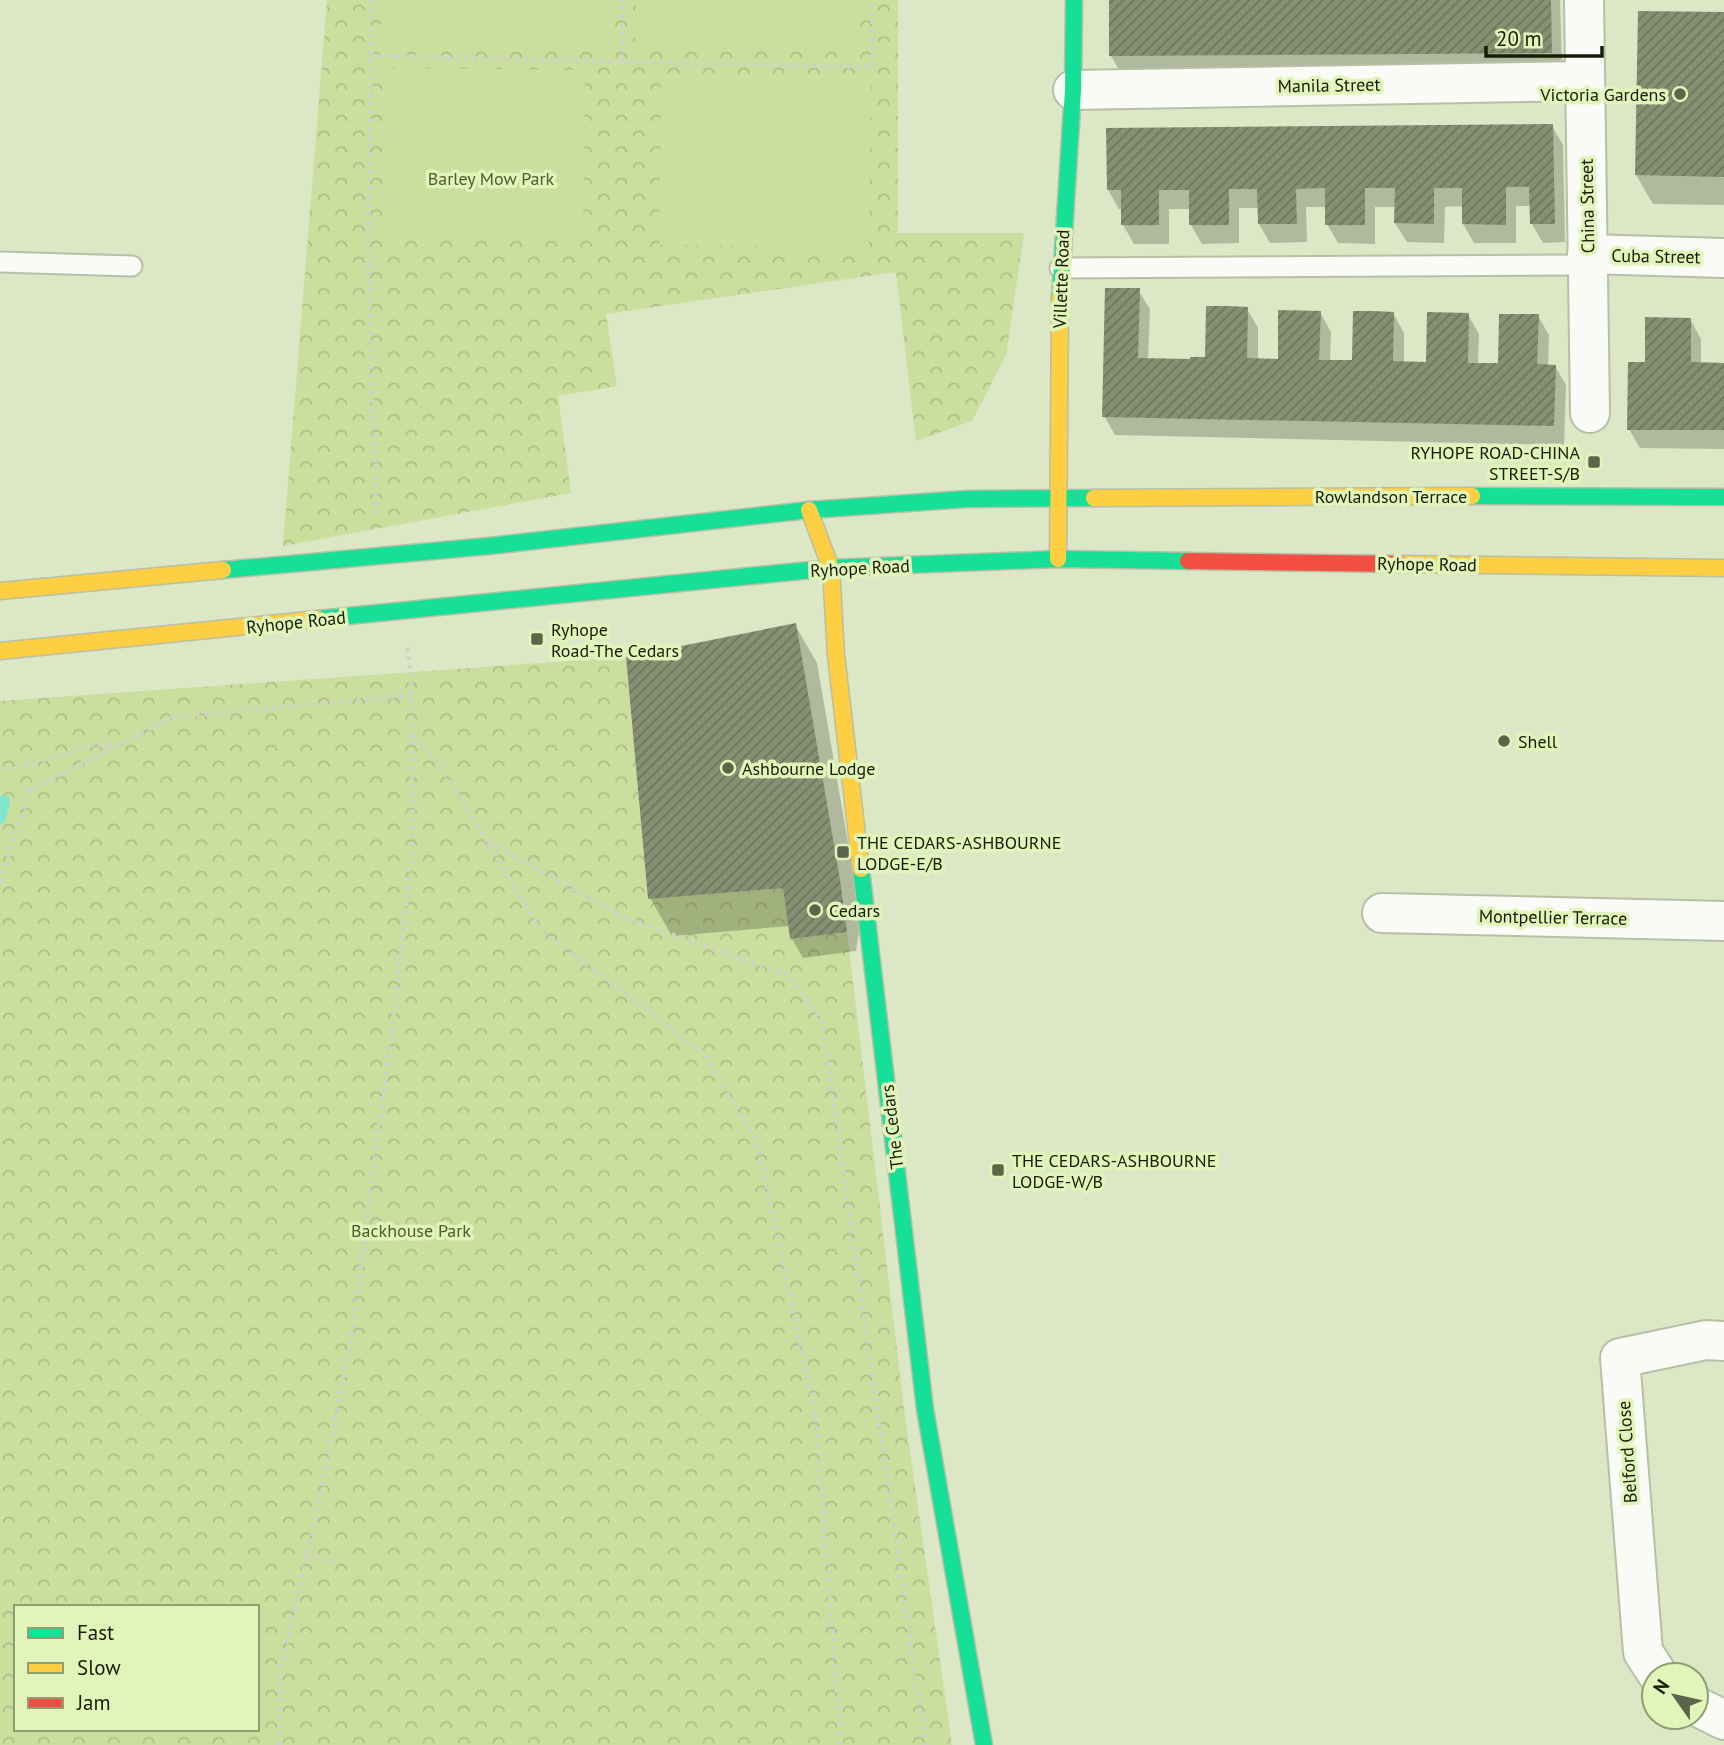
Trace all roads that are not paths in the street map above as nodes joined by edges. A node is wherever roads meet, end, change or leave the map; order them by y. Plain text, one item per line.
1 (1074, 0) edge
2 (1584, 0) edge
3 (1585, 81) junction
4 (1073, 90) junction
5 (1724, 258) edge
6 (1588, 260) junction
7 (0, 262) edge
8 (132, 266) dead end
9 (1060, 268) junction
10 (1590, 413) dead end
11 (1057, 497) junction
12 (1724, 497) edge
13 (809, 510) junction
14 (1058, 559) junction
15 (831, 568) junction
16 (1724, 568) edge
17 (0, 591) edge
18 (0, 651) edge
19 (1382, 913) dead end
20 (1724, 921) edge
21 (1724, 1341) edge
22 (1651, 1661) edge
23 (984, 1745) edge

1 - 4 main road, Villette Road
2 - 3 street, China Street
3 - 4 street, Manila Street
3 - 6 street, China Street
4 - 9 main road, Villette Road
5 - 6 street, Cuba Street
6 - 9 lane
6 - 10 street, China Street
7 - 8 lane
9 - 11 main road, Villette Road
11 - 12 main road, Rowlandson Terrace
11 - 13 main road
11 - 14 main road, Villette Road
13 - 15 main road, The Cedars
13 - 17 main road
14 - 15 main road, Ryhope Road
14 - 16 main road, Ryhope Road
15 - 18 main road, Ryhope Road
15 - 23 main road, The Cedars
19 - 20 street, Montpellier Terrace
21 - 22 street, Belford Close

